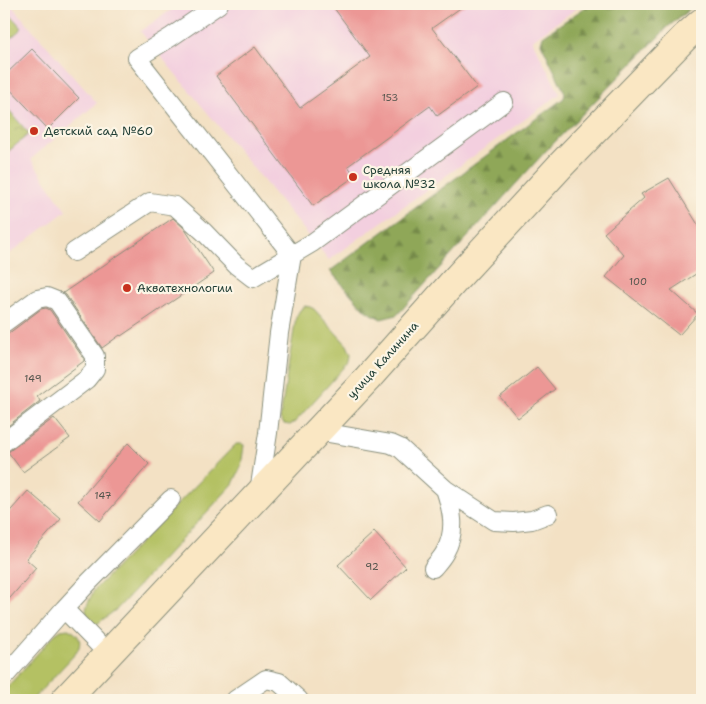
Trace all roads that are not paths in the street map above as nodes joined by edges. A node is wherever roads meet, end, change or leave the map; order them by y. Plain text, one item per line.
1 (219, 4) edge
2 (702, 22) edge
3 (504, 102) dead end
4 (74, 252) dead end
5 (292, 255) junction
6 (4, 323) edge
7 (317, 432) junction
8 (4, 442) edge
9 (445, 489) junction
10 (259, 492) junction
11 (171, 499) dead end
12 (548, 514) dead end
13 (433, 568) dead end
14 (64, 609) junction
15 (108, 654) junction
16 (4, 677) edge
17 (72, 698) edge
18 (235, 700) edge
19 (300, 700) edge

1 - 5 lane
2 - 7 main road, улица Калинина
3 - 5 lane
4 - 5 lane
5 - 10 lane
6 - 8 lane
7 - 9 lane
7 - 10 main road, улица Калинина
9 - 12 lane
9 - 13 lane
10 - 15 main road, улица Калинина
11 - 14 lane
14 - 15 lane
14 - 16 lane
15 - 17 main road, улица Калинина
18 - 19 lane

